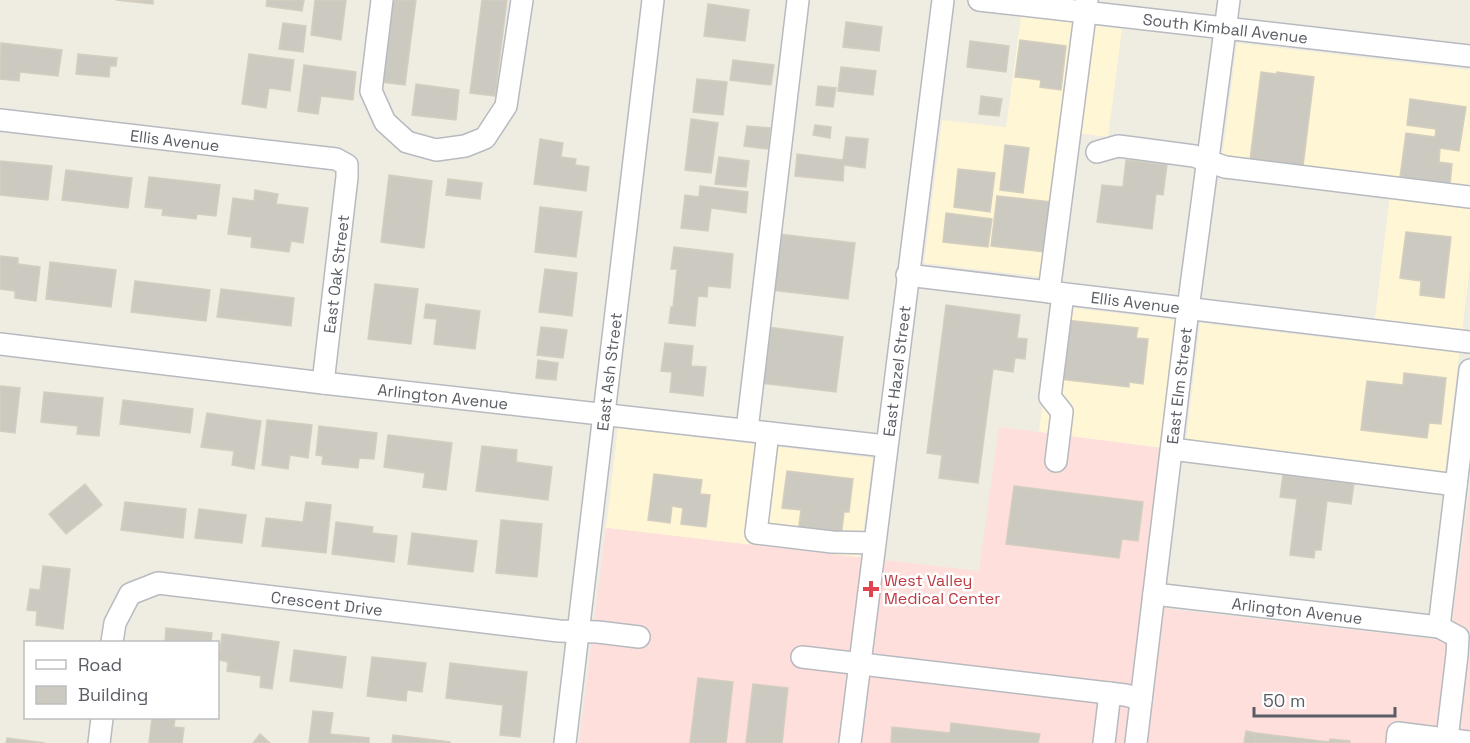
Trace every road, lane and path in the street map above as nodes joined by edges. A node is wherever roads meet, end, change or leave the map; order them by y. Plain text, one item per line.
1 (382, 0) edge
2 (522, 0) edge
3 (653, 0) edge
4 (798, 0) edge
5 (943, 0) edge
6 (979, 0) edge
7 (1229, 0) edge
8 (1086, 6) edge
9 (1225, 27) junction
10 (1470, 56) edge
11 (0, 120) edge
12 (1097, 152) dead end
13 (1208, 161) junction
14 (347, 165) joint
15 (1470, 197) edge
16 (907, 274) junction
17 (1056, 293) junction
18 (1188, 309) junction
19 (1470, 342) edge
20 (0, 344) edge
21 (1470, 370) edge
22 (323, 383) junction
23 (604, 414) junction
24 (757, 431) junction
25 (886, 446) junction
26 (1172, 449) junction
27 (1056, 461) dead end
28 (1456, 485) junction
29 (874, 543) junction
30 (1154, 594) junction
31 (1439, 627) junction
32 (578, 631) junction
33 (639, 637) dead end
34 (112, 641) edge
35 (802, 657) dead end
36 (859, 664) junction
37 (1110, 693) junction
38 (1141, 699) junction
39 (102, 719) edge
40 (1398, 738) edge
41 (1447, 739) junction
42 (1470, 742) edge
43 (99, 743) edge
44 (565, 743) edge
45 (850, 743) edge
46 (1104, 743) edge
47 (1136, 743) edge

1 - 2 street
3 - 23 street, East Ash Street
4 - 24 street
5 - 16 street, East Hazel Street
6 - 8 street, South Kimball Avenue
7 - 9 street, East Elm Street
8 - 9 street, South Kimball Avenue
8 - 17 street
9 - 10 street, South Kimball Avenue
9 - 13 street, East Elm Street
11 - 14 street, Ellis Avenue
12 - 13 street
13 - 15 street
13 - 18 street, East Elm Street
14 - 22 street, East Oak Street
16 - 17 street, Ellis Avenue
16 - 25 street, East Hazel Street
17 - 18 street, Ellis Avenue
17 - 27 street
18 - 19 street, Ellis Avenue
18 - 26 street, East Elm Street
20 - 22 street, Arlington Avenue
21 - 28 street
22 - 23 street, Arlington Avenue
23 - 24 street, Arlington Avenue
23 - 32 street, East Ash Street
24 - 25 street, Arlington Avenue
24 - 29 street
25 - 29 street, East Hazel Street
26 - 28 street
26 - 30 street, East Elm Street
28 - 31 street
29 - 36 street, East Hazel Street
30 - 31 street, Arlington Avenue
30 - 38 street, East Elm Street
31 - 41 street
32 - 33 street, Crescent Drive
32 - 34 street, Crescent Drive
32 - 44 street, East Ash Street
35 - 36 street
36 - 37 street
36 - 45 street, East Hazel Street
37 - 38 street
37 - 46 street
38 - 47 street, East Elm Street
39 - 43 street
40 - 41 street
41 - 42 street

